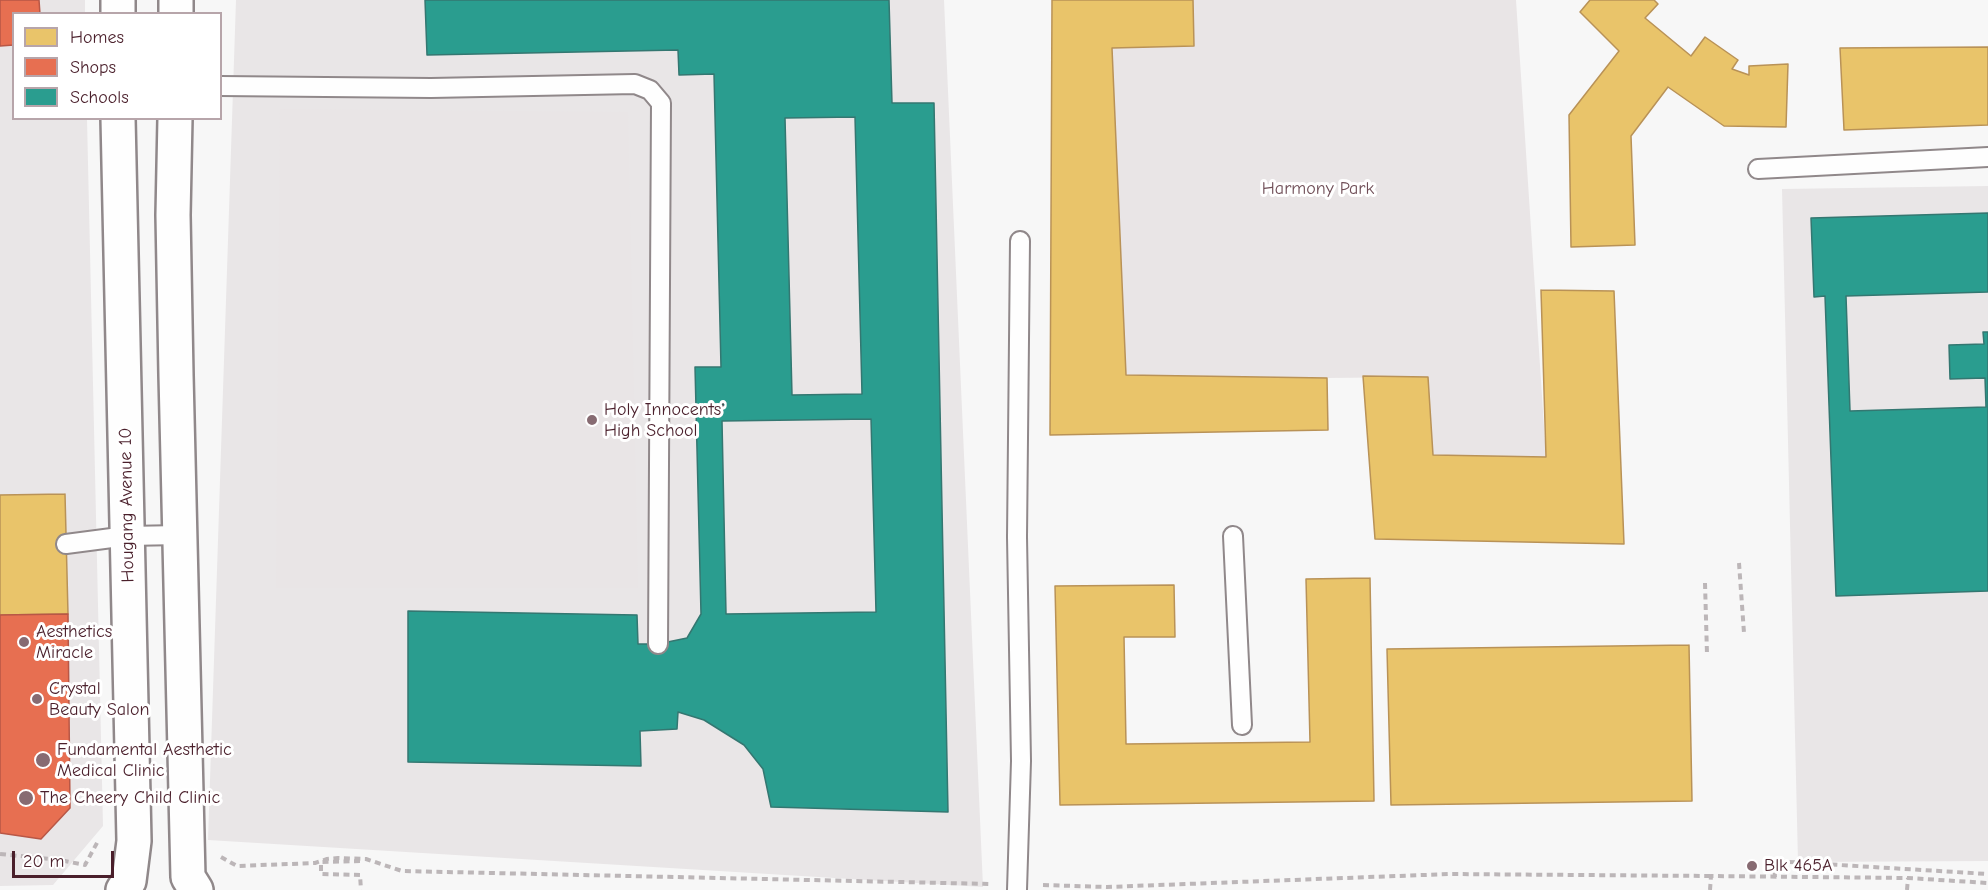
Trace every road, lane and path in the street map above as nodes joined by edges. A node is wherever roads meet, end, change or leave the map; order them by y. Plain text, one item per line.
1 (222, 86) edge
2 (118, 120) edge
3 (175, 120) edge
4 (1988, 157) edge
5 (1758, 169) dead end
6 (1020, 241) dead end
7 (120, 530) junction
8 (180, 535) junction
9 (1233, 536) dead end
10 (66, 544) dead end
11 (1739, 563) dead end
12 (1705, 583) dead end
13 (1744, 633) dead end
14 (658, 644) dead end
15 (1707, 654) dead end
16 (1242, 725) dead end
17 (99, 840) dead end
18 (214, 850) dead end
19 (0, 854) edge
20 (360, 861) dead end
21 (321, 862) junction
22 (1988, 874) edge
23 (1711, 876) junction
24 (1775, 877) junction
25 (1908, 878) junction
26 (1988, 883) edge
27 (1017, 887) edge
28 (123, 890) edge
29 (196, 890) edge
30 (361, 890) edge
31 (1710, 890) edge
32 (1907, 890) edge

1 - 14 lane
2 - 7 main road, Hougang Avenue 10
3 - 8 main road
4 - 5 lane
6 - 27 lane
7 - 8 lane
7 - 10 lane
7 - 28 main road, Hougang Avenue 10
8 - 29 main road
9 - 16 lane
11 - 13 path
12 - 15 path
17 - 19 path
18 - 21 path
20 - 21 path
21 - 27 path
21 - 30 path
22 - 24 path
23 - 24 path
23 - 27 path
23 - 31 path
24 - 25 path
25 - 26 path
25 - 32 path

